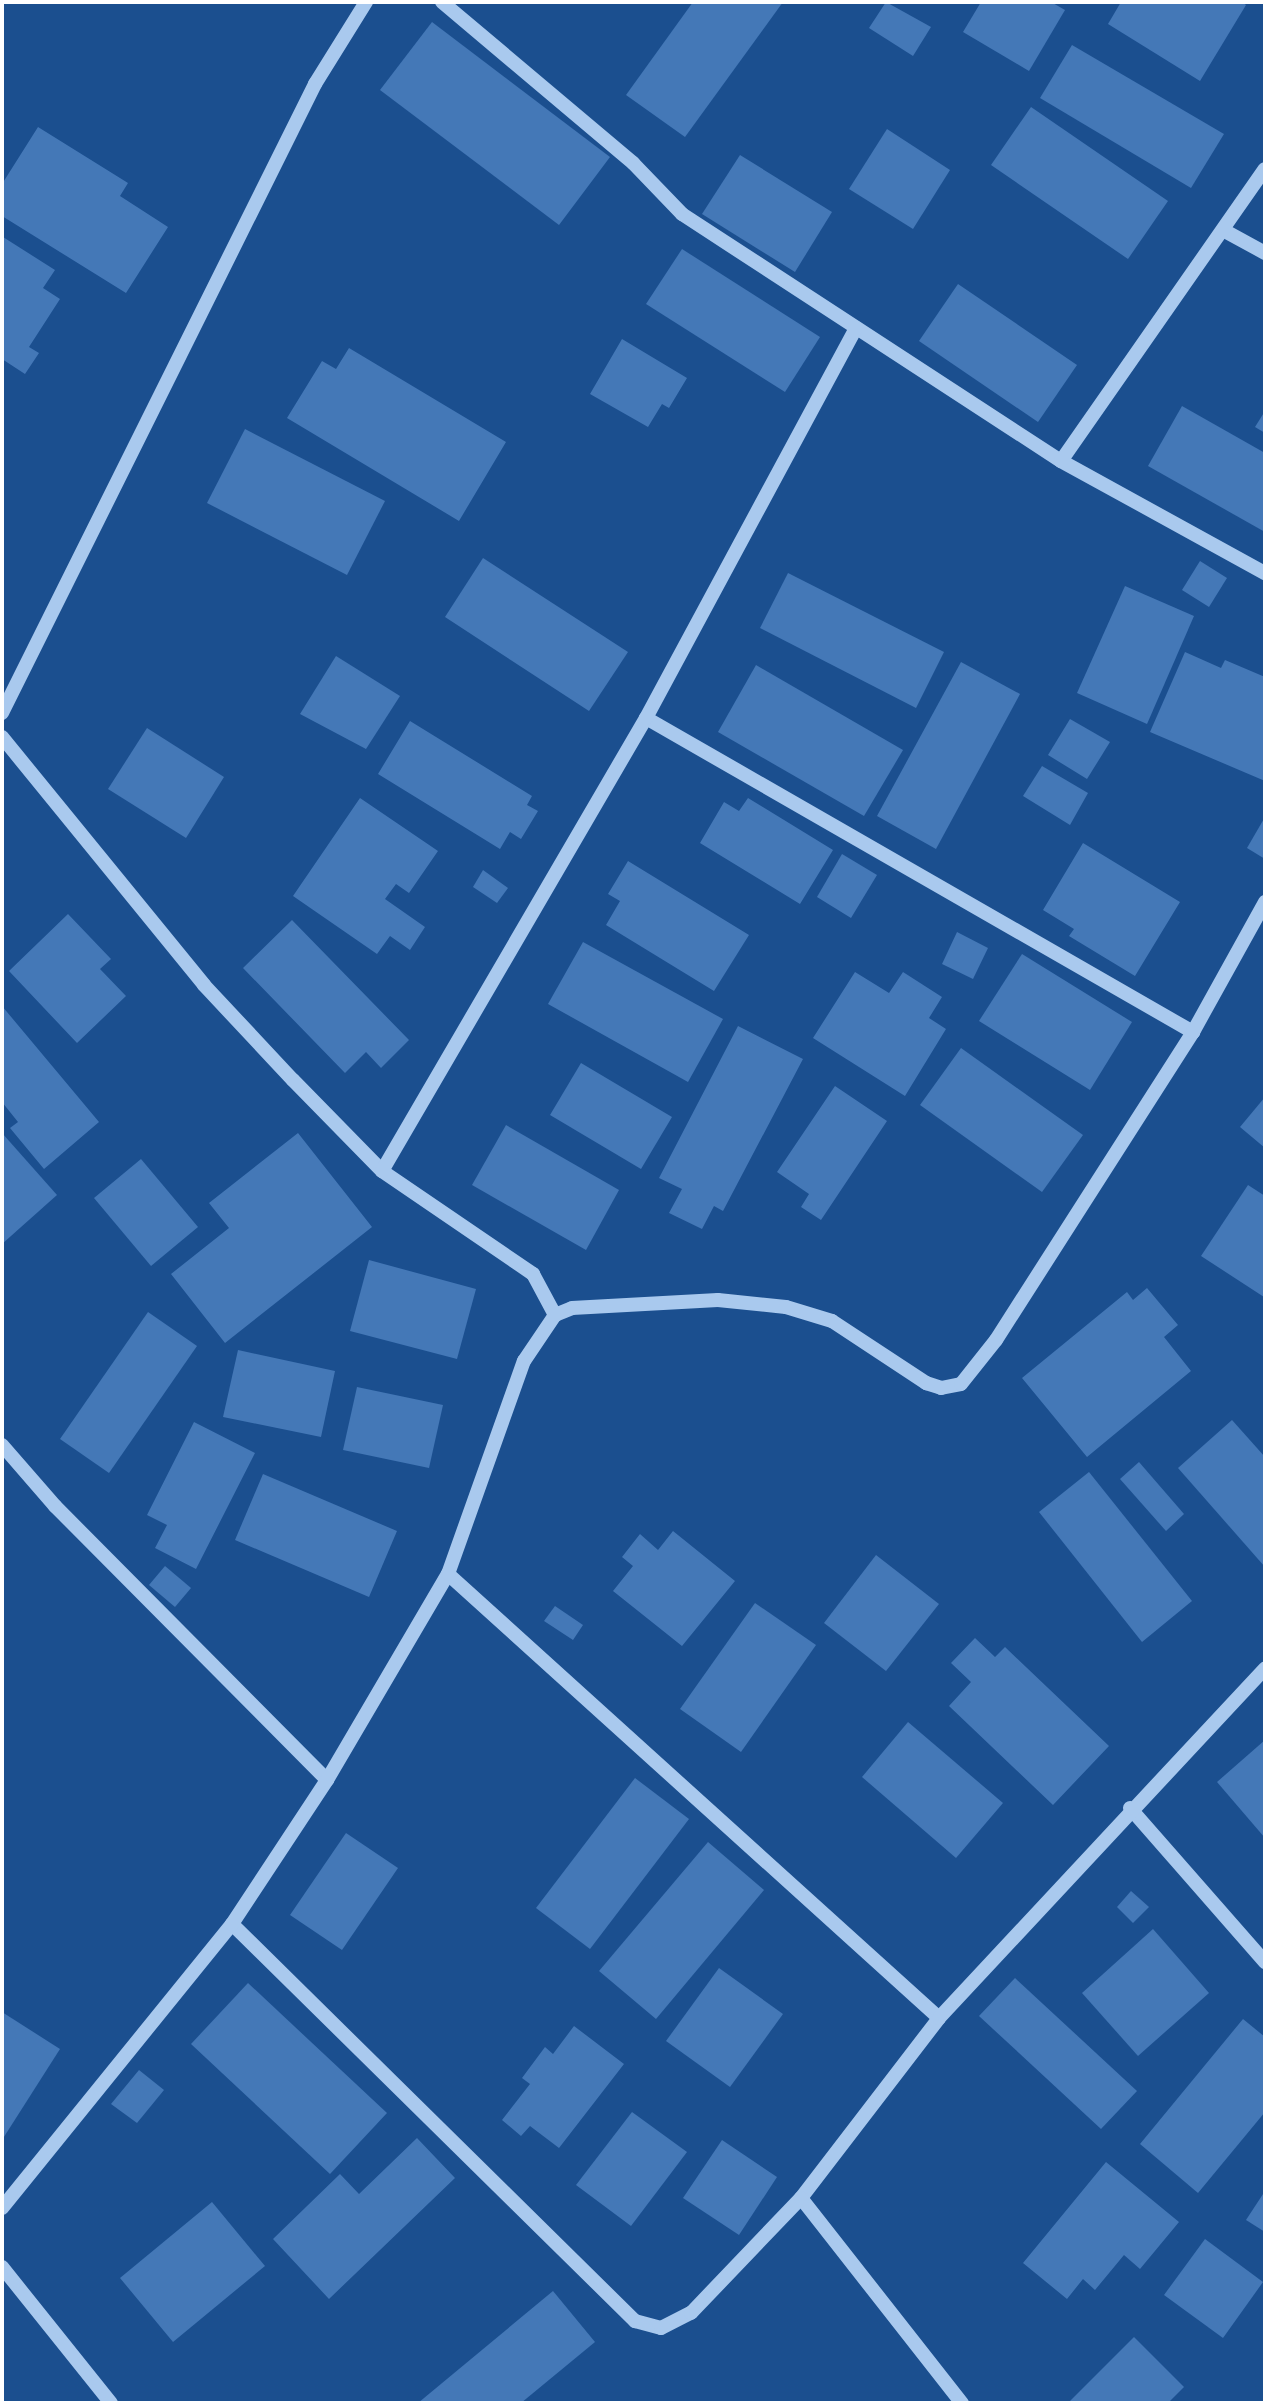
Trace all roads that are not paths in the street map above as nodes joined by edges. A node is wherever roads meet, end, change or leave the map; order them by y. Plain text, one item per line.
1 (366, 2) edge
2 (442, 2) edge
3 (1265, 169) edge
4 (1223, 230) junction
5 (1265, 253) edge
6 (856, 328) junction
7 (1061, 461) junction
8 (1265, 573) edge
9 (2, 713) edge
10 (646, 718) junction
11 (2, 737) edge
12 (1265, 902) edge
13 (1193, 1032) junction
14 (382, 1171) junction
15 (555, 1315) junction
16 (2, 1445) edge
17 (448, 1574) junction
18 (1265, 1668) edge
19 (327, 1780) junction
20 (1130, 1808) junction
21 (232, 1924) junction
22 (1265, 1962) edge
23 (939, 2018) junction
24 (801, 2198) junction
25 (2, 2208) edge
26 (2, 2267) edge
27 (111, 2403) edge
28 (962, 2403) edge

1 - 9 street
2 - 6 street
3 - 4 street
4 - 5 street
4 - 7 street
6 - 7 street
6 - 10 street
7 - 8 street
10 - 13 street
10 - 14 street
11 - 14 street
12 - 13 street
13 - 15 street
14 - 15 street
15 - 17 street
16 - 19 street
17 - 19 street
17 - 23 street
18 - 20 street
19 - 21 street
20 - 22 street
20 - 23 street
21 - 24 street
21 - 25 street
23 - 24 street
24 - 28 street
26 - 27 street

